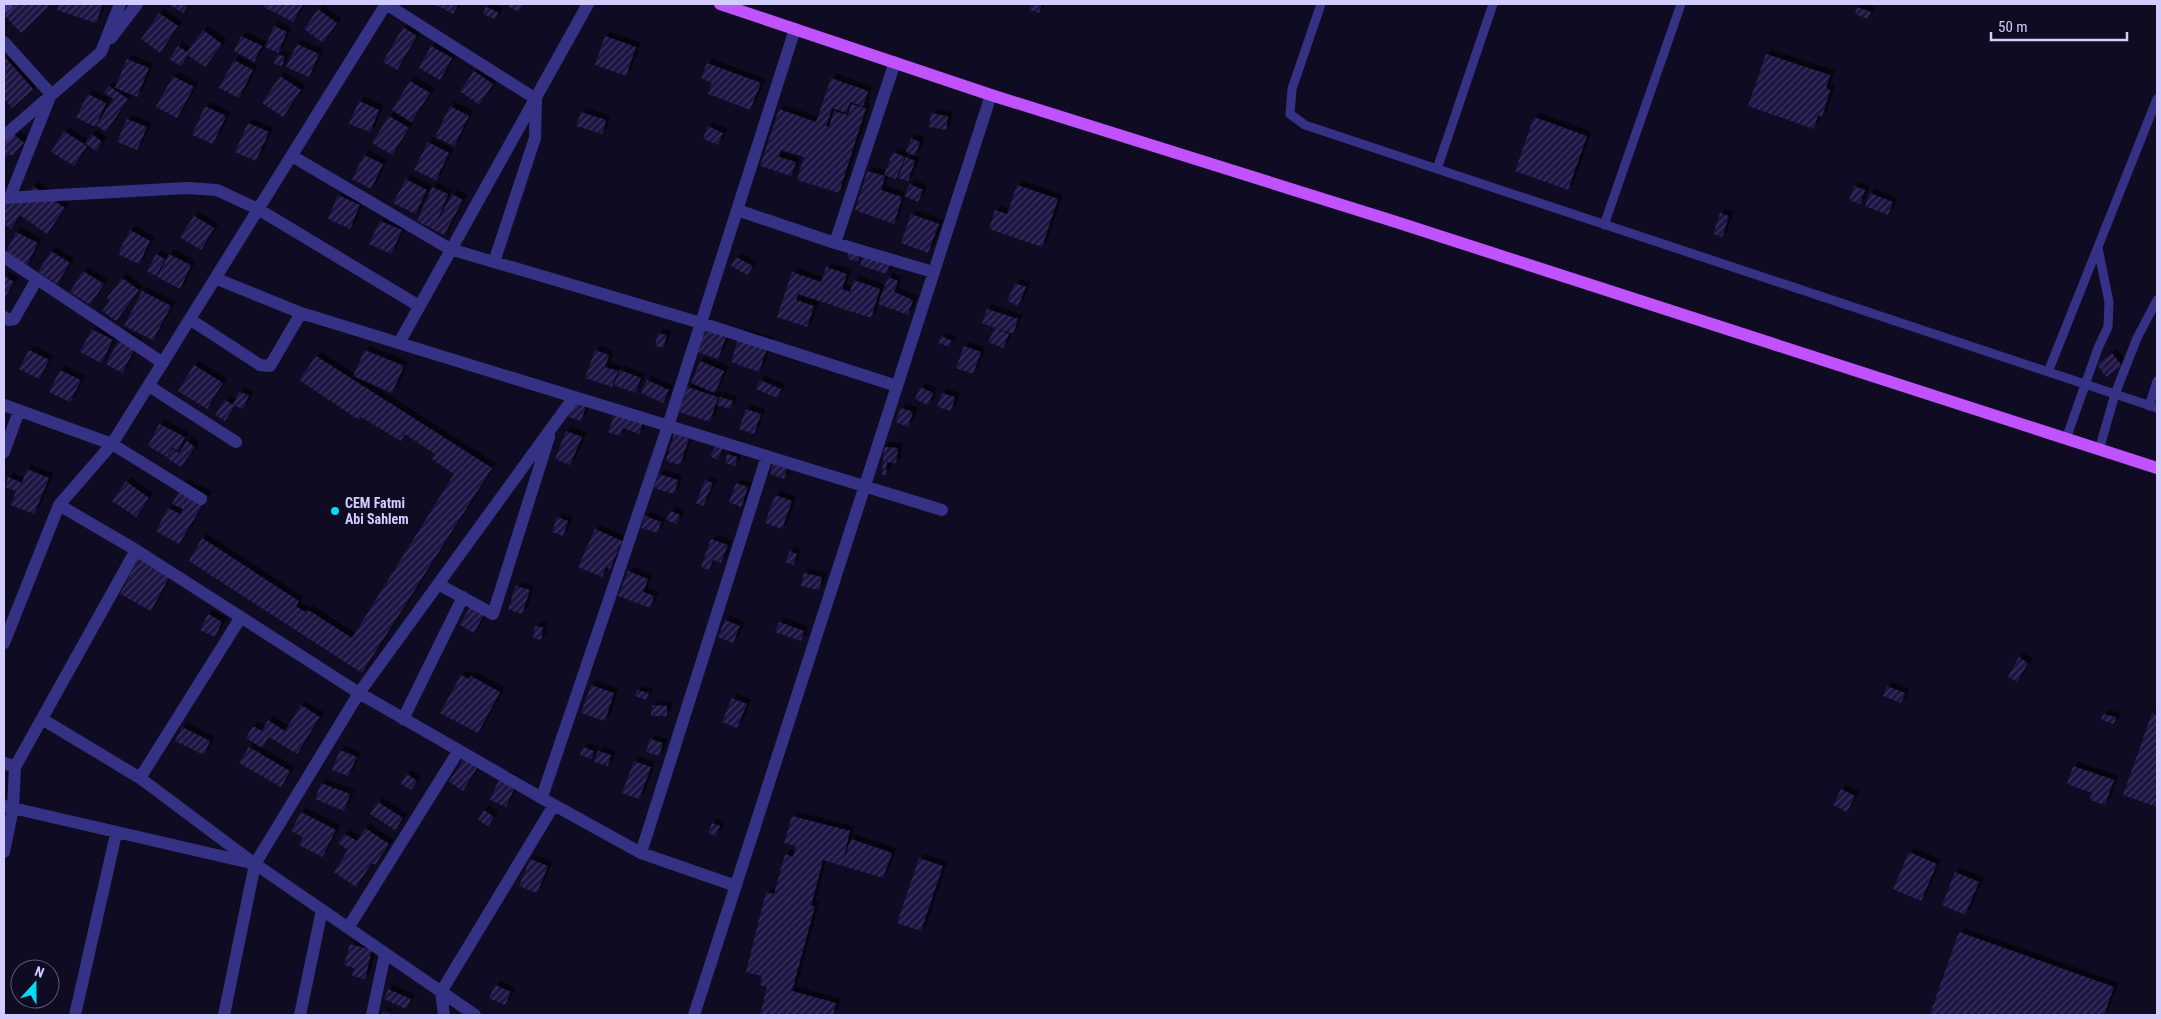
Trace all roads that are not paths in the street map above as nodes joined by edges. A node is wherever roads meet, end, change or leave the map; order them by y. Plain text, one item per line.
1 (8, 4) edge
2 (120, 4) edge
3 (137, 4) edge
4 (386, 4) edge
5 (588, 4) edge
6 (720, 4) edge
7 (1321, 4) edge
8 (1493, 4) edge
9 (1680, 4) edge
10 (4, 7) edge
11 (795, 29) junction
12 (4, 42) edge
13 (100, 52) junction
14 (895, 62) junction
15 (51, 94) junction
16 (991, 95) junction
17 (536, 99) junction
18 (2157, 99) edge
19 (4, 136) edge
20 (292, 156) junction
21 (1437, 169) junction
22 (7, 198) edge
23 (258, 209) junction
24 (737, 210) junction
25 (1604, 225) junction
26 (835, 243) junction
27 (2098, 248) junction
28 (450, 249) junction
29 (4, 257) edge
30 (494, 262) junction
31 (934, 272) junction
32 (37, 279) junction
33 (217, 279) junction
34 (2157, 300) edge
35 (419, 306) junction
36 (301, 313) junction
37 (4, 317) edge
38 (191, 320) junction
39 (701, 322) junction
40 (399, 342) junction
41 (164, 364) junction
42 (2048, 372) junction
43 (2157, 381) edge
44 (2086, 385) junction
45 (149, 386) junction
46 (897, 386) junction
47 (2115, 394) junction
48 (574, 397) junction
49 (4, 405) edge
50 (2153, 407) edge
51 (19, 411) junction
52 (553, 426) junction
53 (668, 426) junction
54 (2066, 439) junction
55 (236, 442) dead end
56 (112, 444) junction
57 (2099, 450) junction
58 (4, 452) edge
59 (768, 456) junction
60 (2157, 468) edge
61 (865, 486) junction
62 (201, 499) dead end
63 (59, 505) junction
64 (942, 510) dead end
65 (136, 550) junction
66 (438, 584) junction
67 (463, 597) junction
68 (241, 617) junction
69 (4, 643) edge
70 (359, 693) junction
71 (42, 719) junction
72 (403, 719) junction
73 (459, 750) junction
74 (9, 765) edge
75 (140, 778) junction
76 (542, 797) junction
77 (554, 805) junction
78 (8, 807) edge
79 (116, 834) junction
80 (4, 852) edge
81 (641, 853) junction
82 (255, 864) junction
83 (736, 886) junction
84 (322, 910) junction
85 (348, 928) junction
86 (385, 954) junction
87 (441, 992) junction
88 (75, 1015) edge
89 (224, 1015) edge
90 (300, 1015) edge
91 (372, 1015) edge
92 (444, 1015) edge
93 (475, 1015) edge
94 (694, 1015) edge

1 - 10 street
2 - 13 street
3 - 13 street
4 - 17 street
4 - 20 street
5 - 17 street
6 - 11 main road
7 - 21 lane
8 - 21 lane
9 - 25 lane
11 - 14 main road
11 - 24 street
12 - 15 street
13 - 15 street
14 - 16 main road
14 - 26 street
15 - 19 street
15 - 22 street
16 - 31 street
16 - 54 main road
17 - 28 street
17 - 30 street
18 - 27 lane
20 - 23 street
20 - 28 street
21 - 25 lane
22 - 23 street
23 - 33 street
23 - 35 street
24 - 26 street
24 - 39 street
25 - 42 lane
26 - 31 street
27 - 42 lane
27 - 44 lane
28 - 30 street
28 - 35 street
29 - 32 street
30 - 39 street
31 - 46 street
32 - 37 street
32 - 41 street
33 - 36 street
33 - 38 street
34 - 47 lane
35 - 40 street
36 - 38 street
36 - 40 street
38 - 41 street
39 - 46 street
39 - 53 street
40 - 48 street
41 - 45 street
42 - 44 lane
43 - 50 lane
44 - 47 lane
44 - 54 lane
45 - 55 street
45 - 56 street
46 - 61 street
47 - 50 lane
47 - 57 lane
48 - 52 street
48 - 53 street
49 - 51 street
51 - 56 street
51 - 58 street
52 - 66 street
52 - 67 street
53 - 59 street
53 - 76 street
54 - 57 main road
56 - 62 street
56 - 63 street
57 - 60 main road
59 - 61 street
59 - 81 street
61 - 64 street
61 - 83 street
63 - 65 street
63 - 69 street
65 - 68 street
65 - 71 street
66 - 67 street
66 - 70 street
67 - 72 street
68 - 70 street
68 - 75 street
70 - 72 street
70 - 82 street
71 - 74 street
71 - 75 street
72 - 73 street
73 - 76 street
73 - 85 street
74 - 78 street
75 - 82 street
76 - 77 street
77 - 81 street
77 - 87 street
78 - 79 street
78 - 80 street
79 - 82 street
79 - 88 street
81 - 83 street
82 - 84 street
82 - 89 street
83 - 94 street
84 - 85 street
84 - 90 street
85 - 86 street
86 - 87 street
86 - 91 street
87 - 92 street
87 - 93 street

